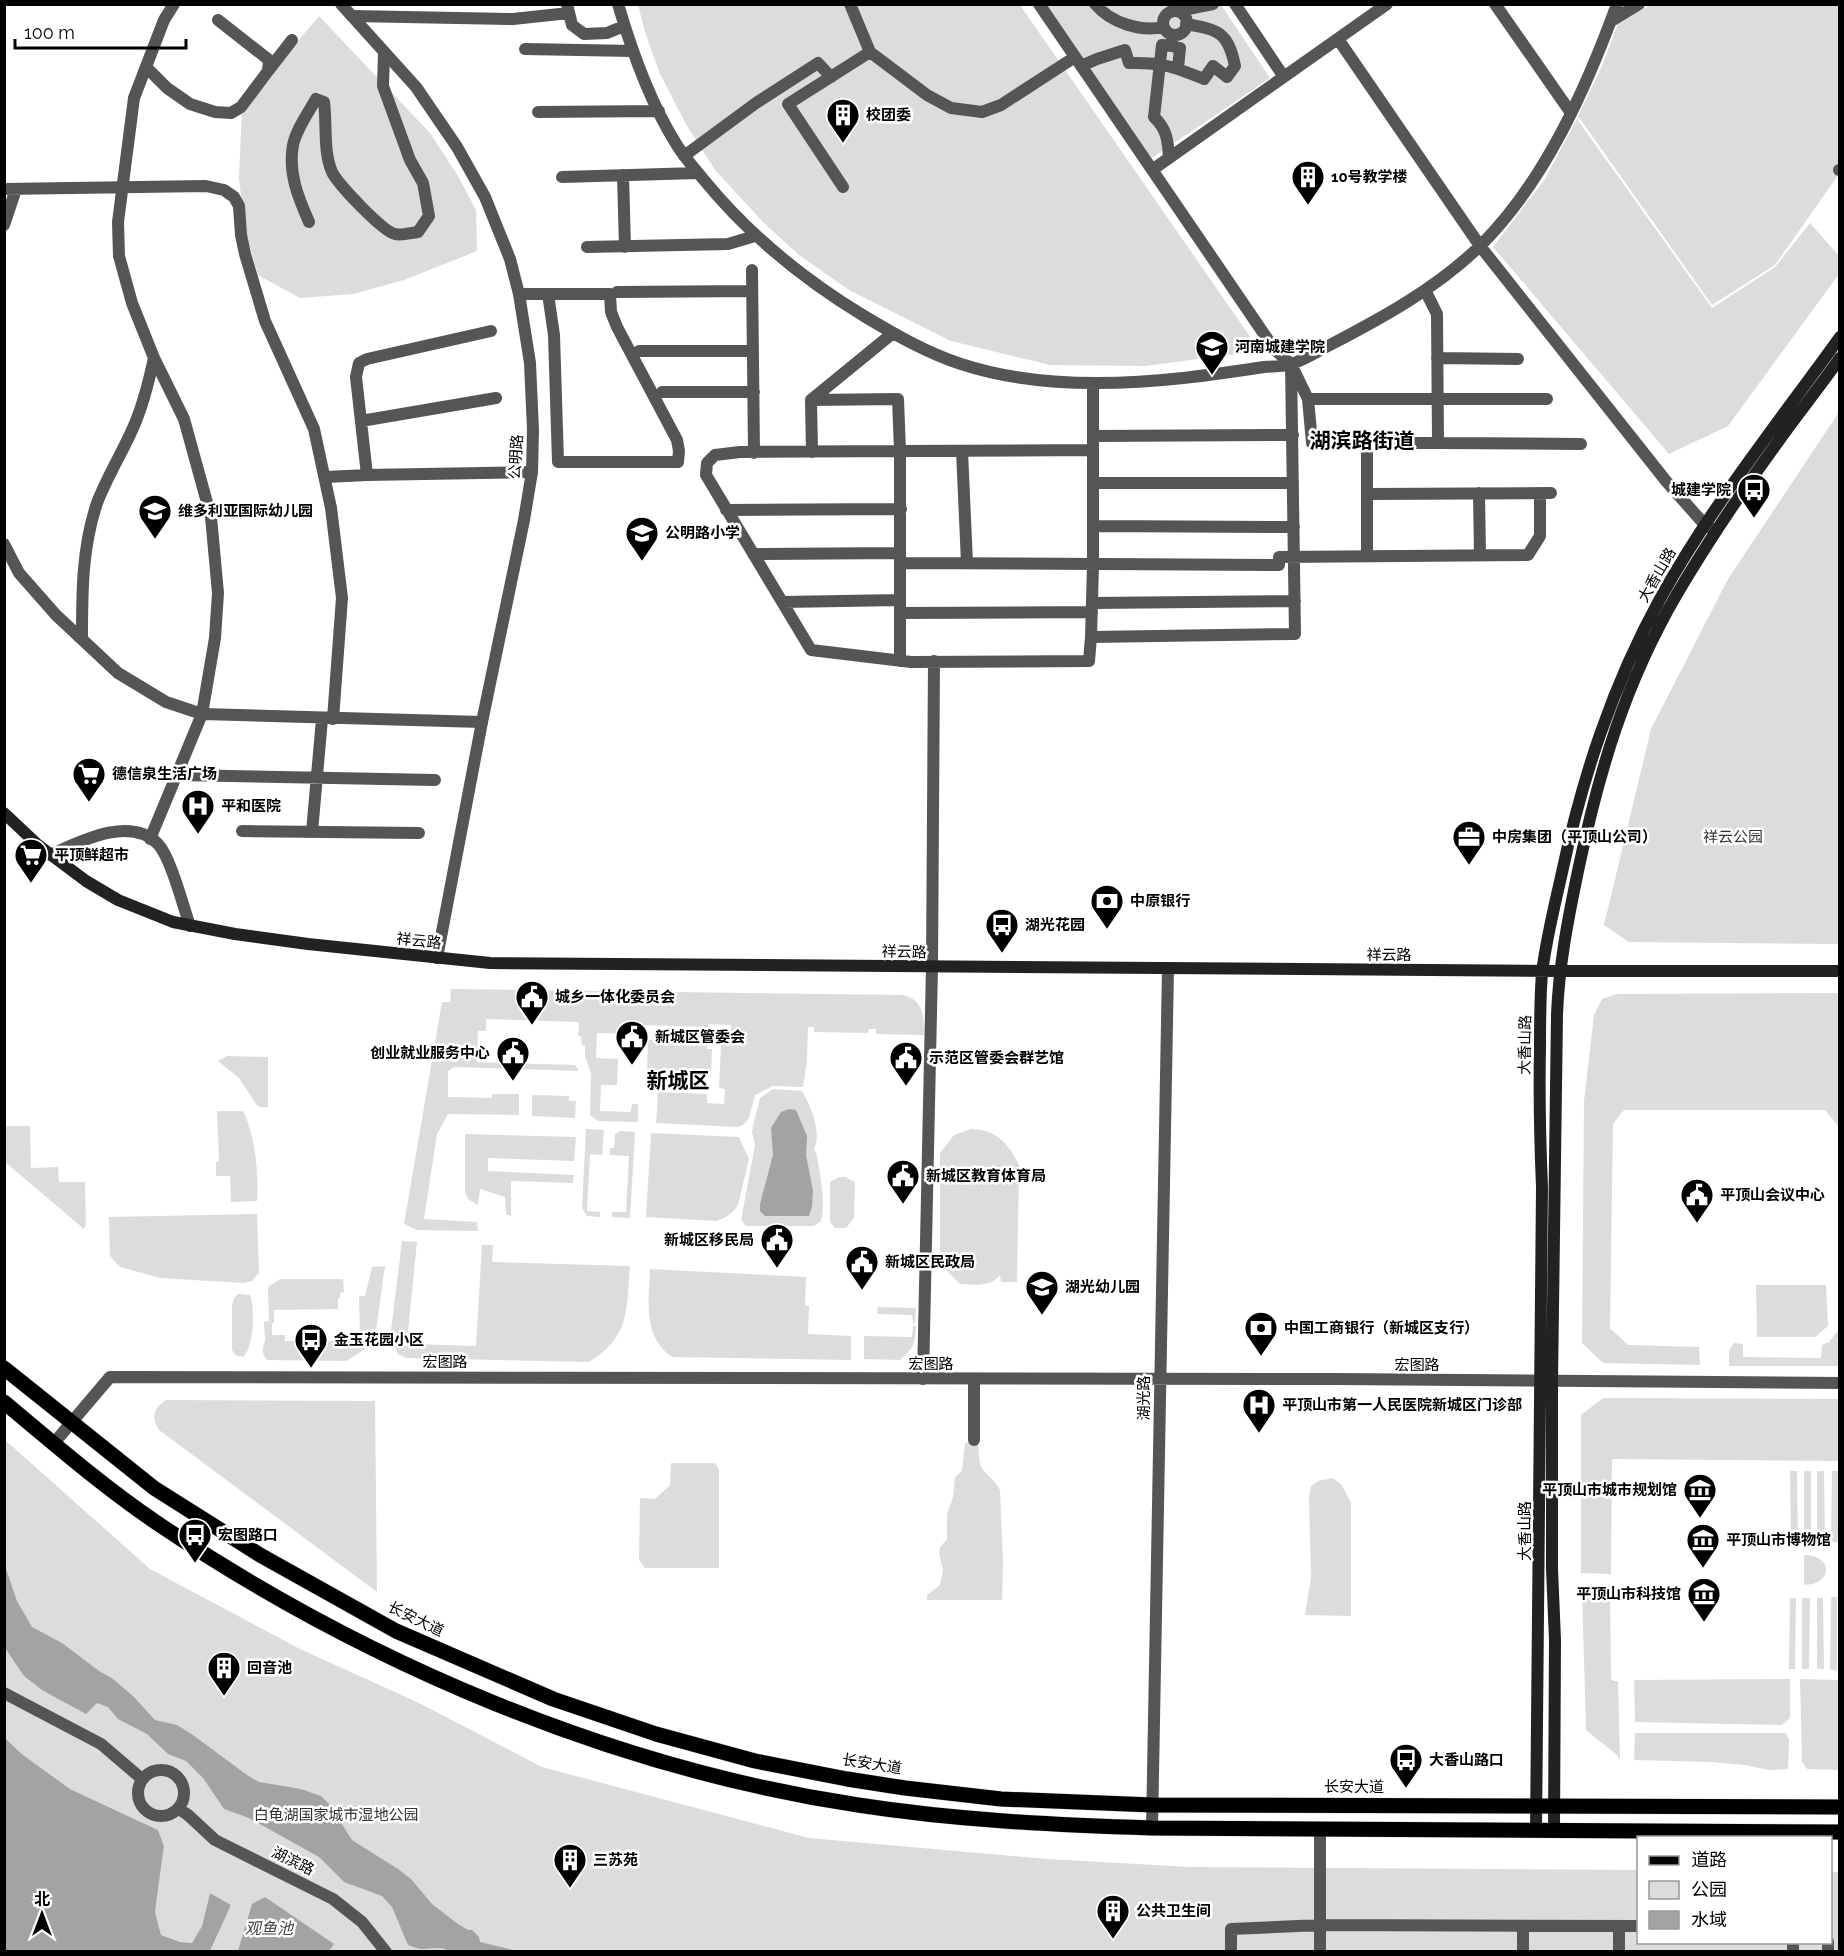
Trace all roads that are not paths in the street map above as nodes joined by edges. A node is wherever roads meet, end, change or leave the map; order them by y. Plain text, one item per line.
1 (174, 4) edge
2 (341, 4) edge
3 (512, 4) edge
4 (618, 4) edge
5 (850, 4) edge
6 (1039, 4) edge
7 (1095, 4) edge
8 (1214, 4) edge
9 (1235, 4) edge
10 (1387, 4) edge
11 (1495, 4) edge
12 (1617, 4) edge
13 (1639, 4) edge
14 (1172, 8) edge
15 (568, 9) edge
16 (352, 16) junction
17 (513, 19) junction
18 (218, 20) dead end
19 (1611, 21) junction
20 (1186, 24) junction
21 (624, 26) junction
22 (1170, 36) junction
23 (1338, 39) junction
24 (292, 40) dead end
25 (525, 49) dead end
26 (633, 51) junction
27 (870, 52) junction
28 (384, 53) junction
29 (1078, 62) junction
30 (1158, 64) junction
31 (146, 67) junction
32 (1178, 68) junction
33 (268, 71) junction
34 (831, 77) junction
35 (1284, 77) junction
36 (659, 111) junction
37 (538, 112) dead end
38 (1571, 112) junction
39 (684, 156) junction
40 (1169, 158) junction
41 (1152, 170) junction
42 (698, 173) junction
43 (623, 176) junction
44 (562, 177) dead end
45 (843, 187) dead end
46 (122, 188) junction
47 (10, 189) edge
48 (309, 222) dead end
49 (4, 225) edge
50 (755, 236) junction
51 (1480, 246) junction
52 (587, 247) dead end
53 (625, 247) junction
54 (752, 270) dead end
55 (1425, 290) junction
56 (752, 291) junction
57 (617, 292) dead end
58 (519, 294) junction
59 (548, 294) junction
60 (491, 331) dead end
61 (893, 333) junction
62 (1839, 337) edge
63 (639, 351) dead end
64 (753, 351) junction
65 (154, 358) junction
66 (1437, 358) junction
67 (1839, 358) edge
68 (1518, 359) dead end
69 (1292, 364) junction
70 (1093, 383) junction
71 (662, 392) dead end
72 (754, 392) junction
73 (496, 398) dead end
74 (1308, 399) junction
75 (1437, 399) junction
76 (1547, 399) dead end
77 (811, 400) junction
78 (361, 421) junction
79 (1293, 435) junction
80 (1093, 436) junction
81 (1367, 443) junction
82 (1438, 443) junction
83 (1581, 444) dead end
84 (1093, 450) junction
85 (900, 451) junction
86 (962, 451) junction
87 (812, 452) junction
88 (754, 453) junction
89 (531, 472) junction
90 (367, 475) junction
91 (326, 477) junction
92 (1093, 483) junction
93 (1293, 483) junction
94 (1479, 493) junction
95 (1367, 494) junction
96 (901, 508) junction
97 (726, 510) junction
98 (1093, 526) junction
99 (1294, 527) junction
100 (1710, 528) junction
101 (4, 544) edge
102 (753, 554) junction
103 (1480, 555) junction
104 (1294, 556) junction
105 (1367, 556) junction
106 (900, 558) junction
107 (967, 563) junction
108 (1093, 566) junction
109 (783, 602) junction
110 (1295, 602) junction
111 (900, 607) junction
112 (1093, 608) junction
113 (1091, 637) junction
114 (82, 639) junction
115 (900, 661) junction
116 (933, 661) junction
117 (202, 714) junction
118 (328, 719) junction
119 (482, 722) junction
120 (177, 775) junction
121 (317, 778) junction
122 (435, 780) dead end
123 (4, 813) edge
124 (242, 831) dead end
125 (312, 832) junction
126 (419, 833) dead end
127 (150, 839) junction
128 (50, 855) junction
129 (190, 926) junction
130 (437, 958) junction
131 (932, 967) junction
132 (1168, 969) junction
133 (1839, 970) edge
134 (1543, 971) junction
135 (1559, 971) junction
136 (4, 1368) edge
137 (923, 1379) junction
138 (974, 1379) junction
139 (1160, 1380) junction
140 (1546, 1381) junction
141 (1839, 1383) edge
142 (4, 1402) edge
143 (71, 1423) junction
144 (974, 1440) dead end
145 (54, 1443) junction
146 (4, 1693) edge
147 (142, 1779) junction
148 (1152, 1804) junction
149 (1536, 1805) junction
150 (1554, 1805) junction
151 (1839, 1807) edge
152 (179, 1809) junction
153 (1152, 1828) junction
154 (1320, 1829) junction
155 (1536, 1830) junction
156 (1554, 1830) junction
157 (1839, 1832) edge
158 (1320, 1925) junction
159 (1637, 1926) edge
160 (1523, 1927) junction
161 (1619, 1927) junction
162 (386, 1952) edge
163 (1231, 1952) edge
164 (1320, 1952) edge
165 (1523, 1952) edge
166 (1619, 1952) edge

1 - 31 street
2 - 16 street, 公明路
3 - 17 street
4 - 21 street
5 - 27 street
6 - 29 street
7 - 22 street
8 - 14 street
9 - 35 street
10 - 23 street
11 - 38 street
12 - 19 street
13 - 19 street
14 - 20 street
14 - 22 street
15 - 17 street
15 - 21 street
16 - 17 street
16 - 28 street, 公明路
18 - 33 street
19 - 38 street
20 - 22 street
20 - 32 street
21 - 26 street
22 - 30 street
22 - 32 street
23 - 35 street
23 - 51 street
24 - 33 street
25 - 26 street
26 - 36 street
27 - 29 street
27 - 34 street
28 - 48 street
28 - 58 street, 公明路
29 - 30 street
29 - 41 street
30 - 32 street
30 - 40 street
31 - 33 street
31 - 46 street
34 - 39 street
34 - 45 street
35 - 40 street
36 - 37 street
36 - 39 street
38 - 51 street
39 - 42 street
40 - 41 street
41 - 69 street
42 - 43 street
42 - 50 street
43 - 44 street
43 - 53 street
46 - 47 street
46 - 65 street
46 - 91 street
47 - 49 street
50 - 53 street
50 - 61 street
51 - 55 street
51 - 100 street
52 - 53 street
54 - 56 street
55 - 66 street
55 - 69 street
56 - 57 street
56 - 64 street
58 - 59 street
58 - 89 street, 公明路
59 - 59 street
60 - 78 street
61 - 70 street
61 - 77 street
62 - 100 main road, 大香山路
63 - 64 street
64 - 72 street
65 - 114 street
65 - 117 street
66 - 68 street
66 - 75 street
67 - 100 main road, 大香山路
69 - 70 street
69 - 74 street
69 - 79 street
70 - 80 street
71 - 72 street
72 - 88 street
73 - 78 street
74 - 75 street
74 - 81 street
75 - 76 street
75 - 82 street
77 - 85 street
77 - 87 street
78 - 90 street
79 - 80 street
79 - 93 street
80 - 84 street
81 - 82 street
81 - 95 street
82 - 83 street
84 - 86 street
84 - 92 street
85 - 86 street
85 - 87 street
85 - 96 street
86 - 107 street
87 - 88 street
88 - 97 street
89 - 90 street
89 - 119 street, 公明路
90 - 91 street
91 - 118 street
92 - 93 street
92 - 98 street
93 - 99 street
94 - 95 street
94 - 103 street
94 - 103 street
95 - 105 street
96 - 97 street
96 - 106 street
97 - 102 street
98 - 99 street
98 - 108 street
99 - 104 street
100 - 134 main road, 大香山路
100 - 135 main road, 大香山路
101 - 114 street
102 - 106 street
102 - 109 street
103 - 105 street
104 - 105 street
104 - 108 street
104 - 110 street
106 - 107 street
106 - 111 street
107 - 108 street
108 - 112 street
109 - 111 street
109 - 115 street
110 - 112 street
110 - 113 street
111 - 112 street
111 - 115 street
112 - 113 street
113 - 116 street
114 - 117 street
115 - 116 street
116 - 131 street
117 - 118 street
117 - 120 street
118 - 119 street
118 - 121 street
119 - 130 street, 公明路
120 - 121 street
120 - 127 street
121 - 122 street
121 - 125 street
123 - 128 main road, 祥云路
124 - 125 street
125 - 126 street
127 - 128 street
127 - 129 street
128 - 129 main road, 祥云路
129 - 130 main road, 祥云路
130 - 131 main road, 祥云路
131 - 132 main road, 祥云路
131 - 137 street
132 - 134 main road, 祥云路
132 - 139 street, 湖光路
133 - 135 main road, 祥云路
134 - 135 main road, 祥云路
134 - 140 main road, 大香山路
135 - 140 main road, 大香山路
136 - 143 main road, 长安大道
137 - 138 street, 宏图路
137 - 143 street, 宏图路
138 - 139 street, 宏图路
138 - 144 street
139 - 140 street, 宏图路
139 - 148 street, 湖光路
140 - 141 street, 宏图路
140 - 149 main road, 大香山路
140 - 150 main road, 大香山路
142 - 145 main road
143 - 145 street, 宏图路
143 - 148 main road, 长安大道
145 - 153 main road
146 - 147 street
147 - 152 street
147 - 152 street
148 - 149 main road, 长安大道
148 - 153 street, 湖光路
149 - 150 main road, 长安大道
149 - 155 main road, 大香山路
150 - 151 main road, 长安大道
150 - 156 main road, 大香山路
152 - 162 street, 湖滨路
153 - 154 main road
154 - 155 main road
154 - 158 street
155 - 156 main road
156 - 157 main road
158 - 160 street
158 - 163 street
158 - 164 street
159 - 161 street
160 - 161 street
160 - 165 street
161 - 166 street

